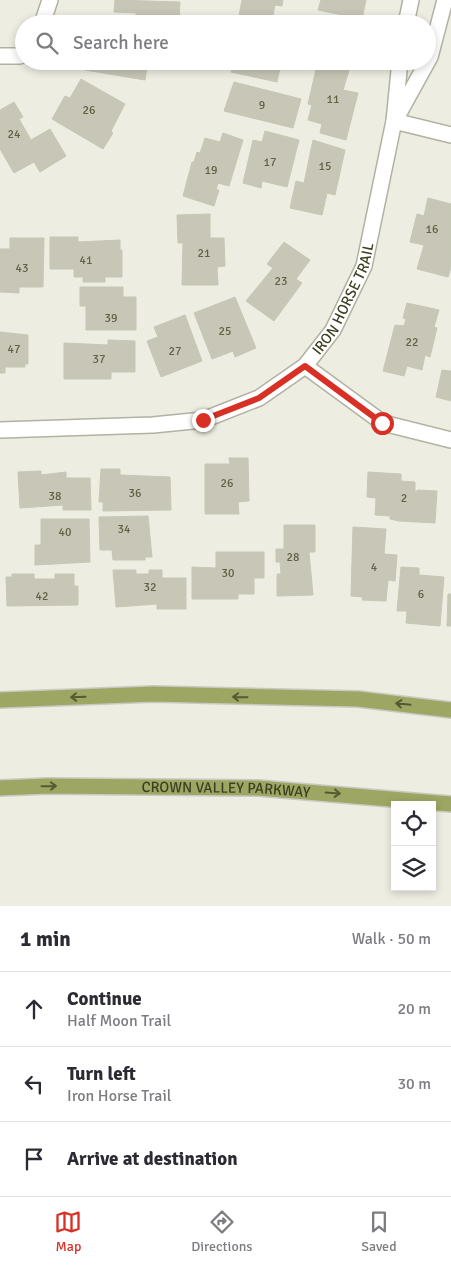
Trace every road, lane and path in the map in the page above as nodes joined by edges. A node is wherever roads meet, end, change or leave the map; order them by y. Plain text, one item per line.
1 (50, 0) edge
2 (411, 0) edge
3 (445, 0) edge
4 (45, 15) edge
5 (408, 15) edge
6 (436, 34) edge
7 (0, 56) edge
8 (15, 56) edge
9 (399, 70) edge
10 (423, 70) edge
11 (394, 121) junction
12 (451, 135) edge
13 (305, 366) junction
14 (0, 430) edge
15 (451, 440) edge
16 (0, 700) edge
17 (451, 710) edge
18 (0, 788) edge
19 (451, 804) edge

1 - 4 street
2 - 5 street
3 - 6 street, IRON HORSE TRAIL
7 - 8 street
9 - 11 street, IRON HORSE TRAIL
10 - 11 street, IRON HORSE TRAIL
11 - 12 street
11 - 13 street, IRON HORSE TRAIL
13 - 14 street, IRON HORSE TRAIL
13 - 15 street
17 -> 16 main road
18 -> 19 main road, CROWN VALLEY PARKWAY

